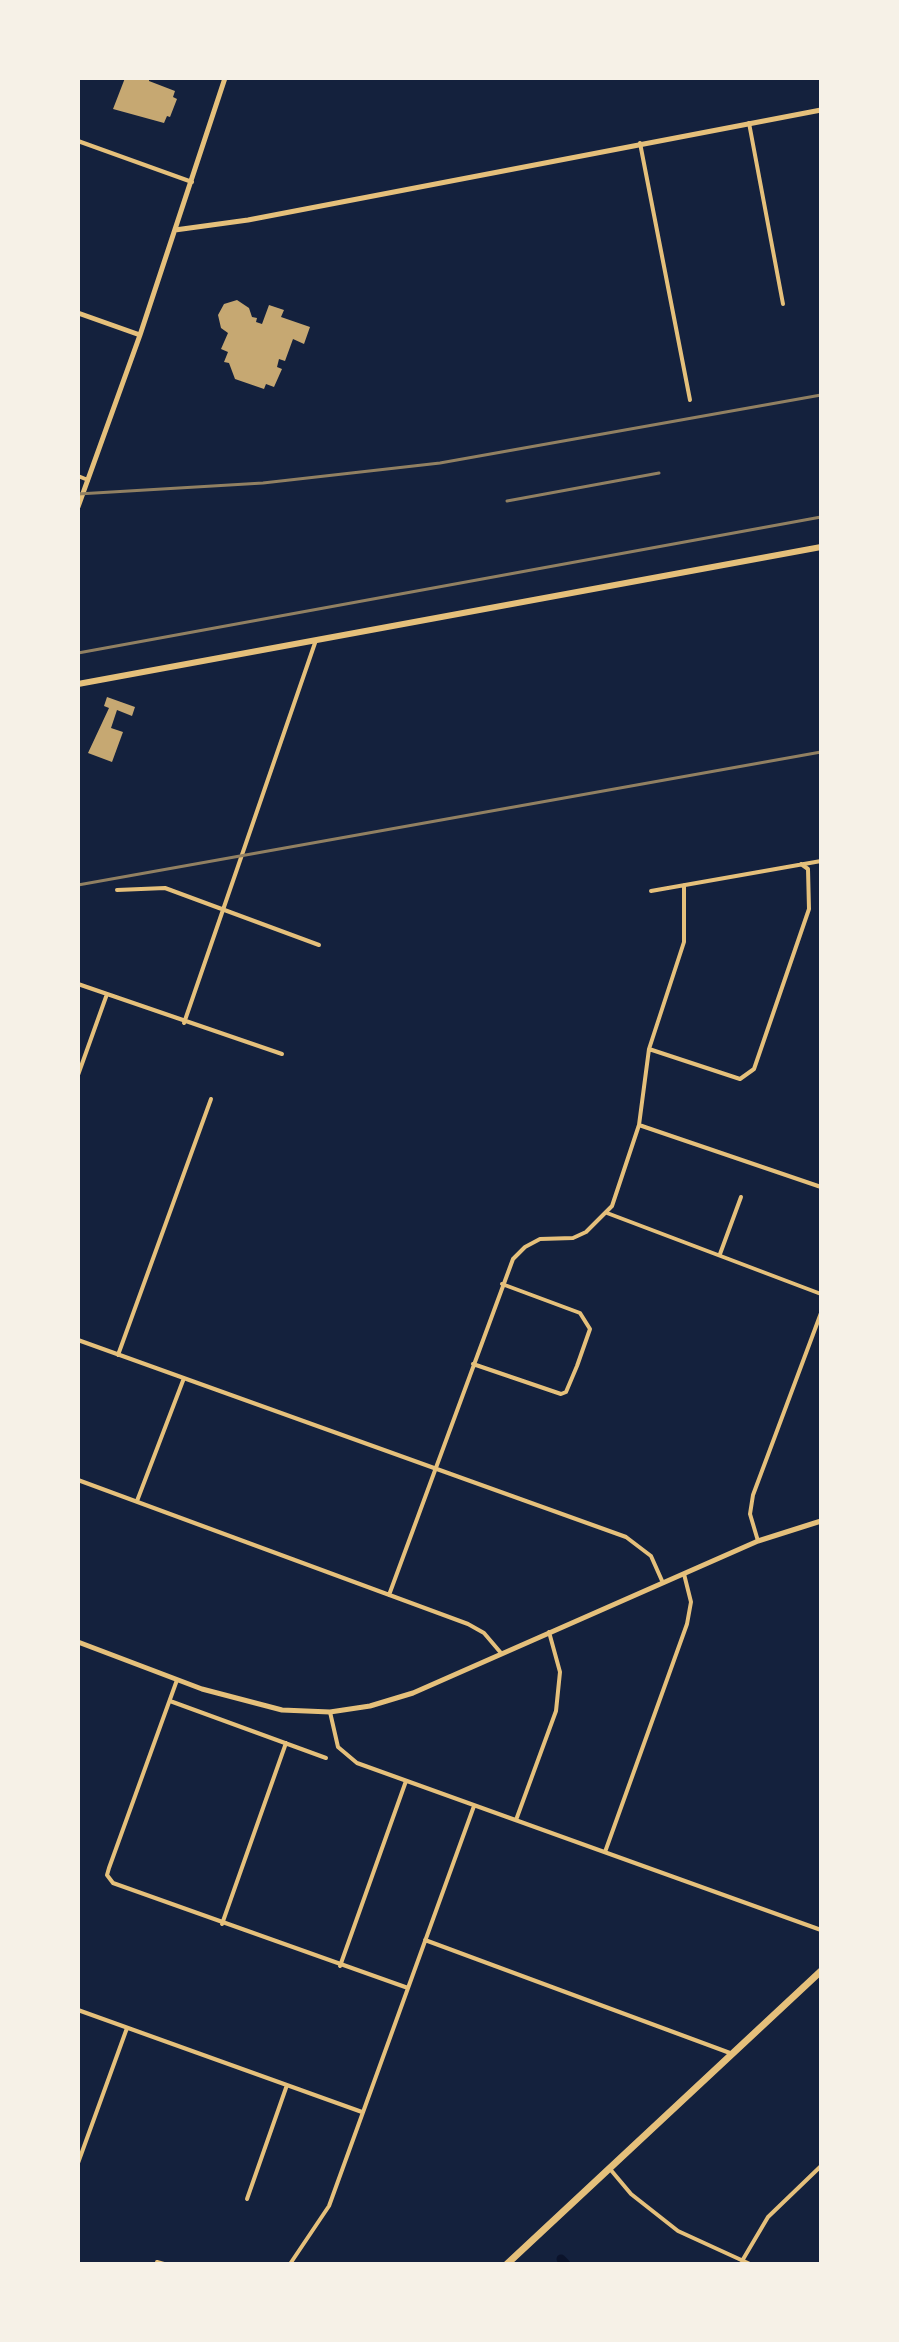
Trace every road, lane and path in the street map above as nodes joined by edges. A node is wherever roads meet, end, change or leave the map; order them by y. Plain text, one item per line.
1 (225, 78) edge
2 (821, 110) edge
3 (749, 123) junction
4 (78, 141) edge
5 (640, 143) junction
6 (192, 182) junction
7 (175, 230) junction
8 (783, 304) dead end
9 (78, 313) edge
10 (140, 335) junction
11 (690, 400) dead end
12 (78, 476) edge
13 (88, 480) junction
14 (78, 507) edge
15 (821, 547) edge
16 (316, 640) junction
17 (78, 684) edge
18 (821, 861) edge
19 (801, 864) junction
20 (684, 885) junction
21 (117, 890) dead end
22 (651, 891) dead end
23 (224, 911) junction
24 (319, 945) dead end
25 (78, 984) edge
26 (107, 994) junction
27 (184, 1023) junction
28 (649, 1049) junction
29 (282, 1054) dead end
30 (78, 1075) edge
31 (211, 1099) dead end
32 (639, 1125) junction
33 (821, 1187) edge
34 (741, 1197) dead end
35 (607, 1213) junction
36 (720, 1254) junction
37 (502, 1284) junction
38 (821, 1294) edge
39 (821, 1313) edge
40 (78, 1340) edge
41 (118, 1355) junction
42 (473, 1364) junction
43 (184, 1378) junction
44 (435, 1469) junction
45 (78, 1480) edge
46 (137, 1501) junction
47 (821, 1521) edge
48 (758, 1541) junction
49 (683, 1573) junction
50 (663, 1583) junction
51 (389, 1595) junction
52 (549, 1632) junction
53 (78, 1642) edge
54 (501, 1653) junction
55 (177, 1680) junction
56 (169, 1701) junction
57 (330, 1712) junction
58 (286, 1743) junction
59 (326, 1758) dead end
60 (406, 1781) junction
61 (474, 1806) junction
62 (516, 1820) junction
63 (605, 1852) junction
64 (222, 1924) junction
65 (821, 1930) edge
66 (425, 1940) junction
67 (340, 1966) junction
68 (821, 1971) edge
69 (408, 1988) junction
70 (78, 2010) edge
71 (127, 2028) junction
72 (733, 2054) junction
73 (287, 2085) junction
74 (362, 2112) junction
75 (78, 2163) edge
76 (821, 2166) edge
77 (610, 2169) junction
78 (247, 2199) dead end
79 (742, 2261) junction
80 (157, 2262) dead end
81 (164, 2264) edge
82 (290, 2264) edge
83 (507, 2264) edge
84 (750, 2264) edge

1 - 6 street
2 - 3 street
3 - 5 street
3 - 8 street
4 - 6 street
5 - 7 street
5 - 11 street
6 - 7 street
7 - 10 street
9 - 10 street
10 - 13 street
12 - 13 street
13 - 14 street
15 - 16 main road
16 - 17 main road
16 - 23 street
18 - 19 street
19 - 20 street
19 - 28 street
20 - 22 street
20 - 28 street
21 - 23 street
23 - 24 street
23 - 27 street
25 - 26 street
26 - 27 street
26 - 30 street
27 - 29 street
28 - 32 street
31 - 41 street
32 - 33 street
32 - 35 street
34 - 36 street
35 - 36 street
35 - 37 street
36 - 38 street
37 - 42 street
37 - 42 street
39 - 48 street
40 - 41 street
41 - 43 street
42 - 44 street
43 - 44 street
43 - 46 street
44 - 50 street
44 - 51 street
45 - 46 street
46 - 51 street
47 - 48 street
48 - 49 street
49 - 50 street
49 - 63 street
50 - 52 street
51 - 54 street
52 - 54 street
52 - 62 street
53 - 55 street
54 - 57 street
55 - 56 street
55 - 57 street
56 - 58 street
56 - 64 street
57 - 60 street
58 - 59 street
58 - 64 street
60 - 61 street
60 - 67 street
61 - 62 street
61 - 66 street
62 - 63 street
63 - 65 street
64 - 67 street
66 - 69 street
66 - 72 street
67 - 69 street
68 - 72 main road
69 - 74 street
70 - 71 street
71 - 73 street
71 - 75 street
72 - 77 main road
73 - 74 street
73 - 78 street
74 - 82 street
76 - 79 street
77 - 79 street
77 - 83 main road
79 - 84 street
80 - 81 street

